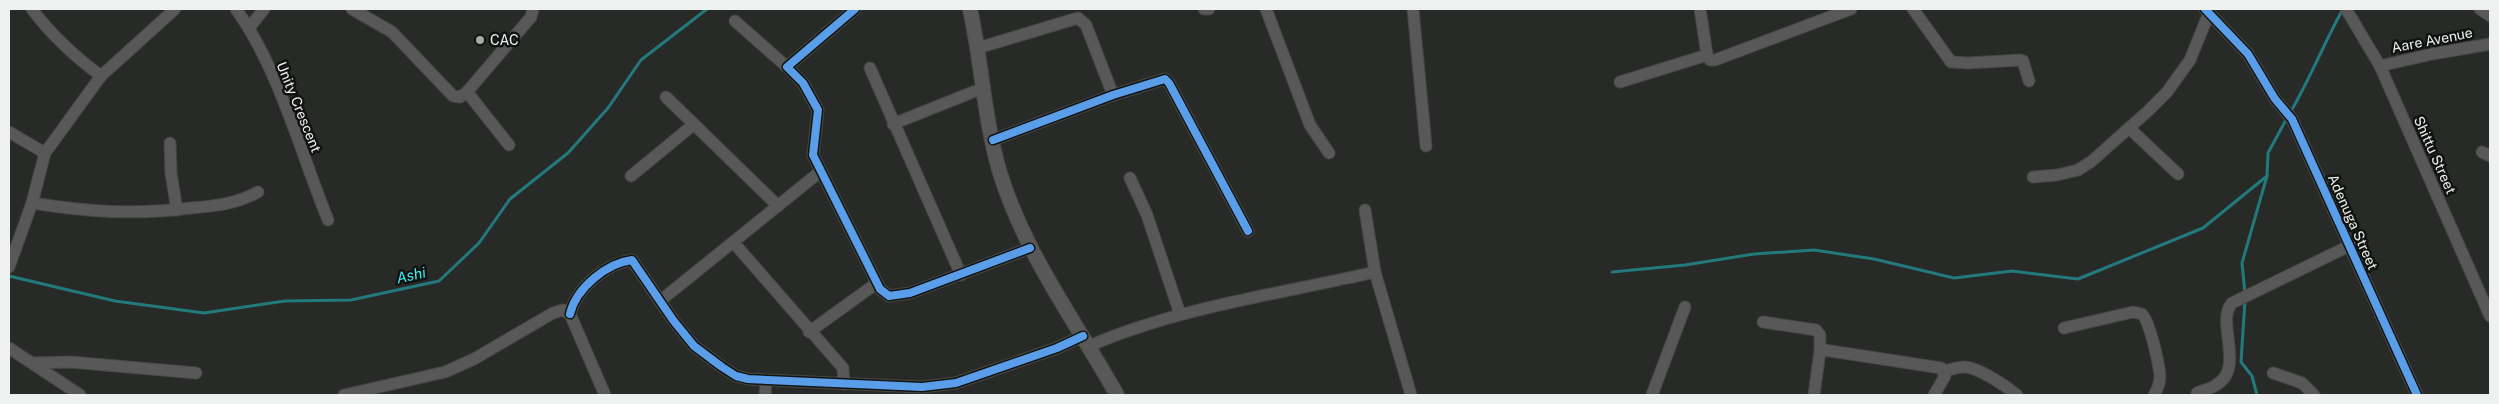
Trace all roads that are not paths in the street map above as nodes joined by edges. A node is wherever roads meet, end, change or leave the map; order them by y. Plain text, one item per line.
1 (32, 9) edge
2 (175, 9) edge
3 (236, 9) edge
4 (264, 9) edge
5 (352, 9) edge
6 (534, 9) edge
7 (855, 9) edge
8 (970, 9) edge
9 (1204, 9) edge
10 (1209, 9) edge
11 (1266, 9) edge
12 (1413, 9) edge
13 (1700, 9) edge
14 (1851, 9) edge
15 (1913, 9) edge
16 (2480, 9) edge
17 (2347, 10) edge
18 (2207, 11) edge
19 (2490, 16) edge
20 (735, 22) dead end
21 (250, 28) junction
22 (2490, 44) edge
23 (978, 48) junction
24 (1707, 55) junction
25 (2380, 66) junction
26 (787, 67) junction
27 (870, 68) dead end
28 (101, 76) junction
29 (2029, 81) dead end
30 (1620, 82) dead end
31 (983, 88) junction
32 (467, 92) junction
33 (1113, 95) junction
34 (666, 97) dead end
35 (893, 124) junction
36 (693, 125) junction
37 (2129, 128) junction
38 (9, 132) edge
39 (993, 140) junction
40 (170, 143) dead end
41 (509, 145) dead end
42 (1426, 146) dead end
43 (46, 153) junction
44 (1329, 153) dead end
45 (821, 171) junction
46 (2178, 174) dead end
47 (631, 176) dead end
48 (2033, 177) dead end
49 (1130, 178) dead end
50 (258, 192) dead end
51 (32, 203) junction
52 (778, 206) junction
53 (177, 210) junction
54 (1366, 210) dead end
55 (328, 220) dead end
56 (1248, 231) dead end
57 (734, 243) junction
58 (2351, 245) junction
59 (1030, 248) junction
60 (11, 253) edge
61 (9, 267) edge
62 (1375, 272) junction
63 (961, 275) junction
64 (877, 283) junction
65 (660, 301) junction
66 (1685, 307) dead end
67 (570, 314) junction
68 (1180, 314) junction
69 (2490, 316) edge
70 (1763, 322) dead end
71 (2064, 328) dead end
72 (809, 332) junction
73 (1086, 341) junction
74 (9, 348) edge
75 (1820, 351) junction
76 (32, 364) junction
77 (1944, 371) junction
78 (196, 373) dead end
79 (2273, 373) dead end
80 (766, 382) junction
81 (844, 384) junction
82 (923, 391) edge
83 (2197, 392) dead end
84 (80, 395) edge
85 (344, 395) edge
86 (604, 395) edge
87 (765, 395) edge
88 (1117, 395) edge
89 (1411, 395) edge
90 (1652, 395) edge
91 (1814, 395) edge
92 (1934, 395) edge
93 (2017, 395) edge
94 (2154, 395) edge
95 (2314, 395) edge
96 (2417, 395) edge

1 - 28 street
2 - 28 street
3 - 21 street, Unity Crescent
4 - 21 street
5 - 32 street
6 - 32 street
7 - 26 street
8 - 23 street
9 - 10 street
11 - 44 street
12 - 42 street
13 - 24 street
14 - 24 street
15 - 29 street
16 - 19 street
17 - 25 street, Shittu Street
18 - 37 street
18 - 58 street, Adenuga Street
20 - 26 street
21 - 55 street, Unity Crescent
22 - 25 street, Aare Avenue
23 - 31 street
23 - 33 street
24 - 30 street
25 - 69 street, Shittu Street
26 - 45 street
27 - 35 street
28 - 43 street
31 - 35 street
31 - 39 street
32 - 41 street
33 - 39 street
33 - 56 street
34 - 36 street
35 - 63 street
36 - 47 street
36 - 52 street
37 - 46 street
37 - 48 street
38 - 43 street
39 - 59 street
40 - 53 street
43 - 51 street
45 - 52 street
45 - 64 street
49 - 68 street
50 - 53 street
51 - 53 street
51 - 60 street
52 - 57 street
54 - 62 street
57 - 65 street
57 - 72 street
58 - 83 street
58 - 96 street, Adenuga Street
59 - 63 street
59 - 73 street
60 - 61 street
62 - 68 street
62 - 89 street
63 - 64 street
64 - 72 street
65 - 67 street
65 - 80 street
66 - 90 street
67 - 85 street
67 - 86 street
68 - 73 street
70 - 75 street
71 - 94 street
72 - 81 street
73 - 82 street
73 - 88 street
74 - 76 street
75 - 77 street
75 - 91 street
76 - 78 street
76 - 84 street
77 - 92 street
77 - 93 street
79 - 95 street
80 - 81 street
80 - 87 street
81 - 82 street

